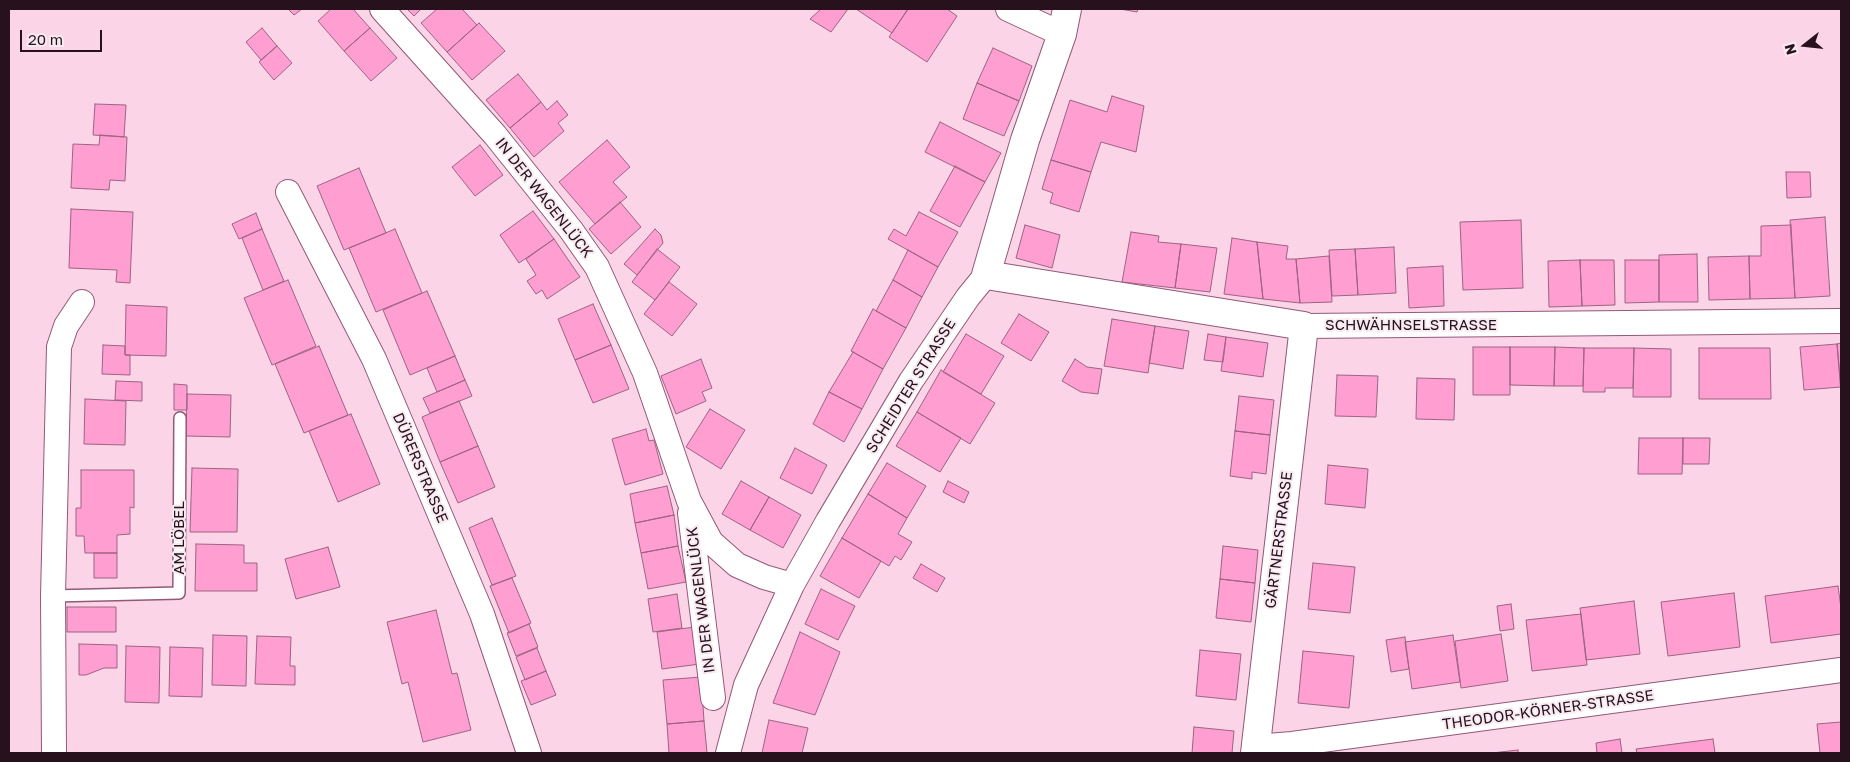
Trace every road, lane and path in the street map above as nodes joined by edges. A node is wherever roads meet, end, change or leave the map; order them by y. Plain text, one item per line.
1 (382, 9) edge
2 (1008, 9) edge
3 (1064, 22) edge
4 (288, 192) dead end
5 (986, 275) junction
6 (82, 302) dead end
7 (1841, 321) edge
8 (1304, 326) junction
9 (180, 418) dead end
10 (689, 502) junction
11 (792, 585) junction
12 (53, 596) junction
13 (1841, 670) edge
14 (713, 698) dead end
15 (1255, 750) edge
16 (54, 753) edge
17 (529, 753) edge
18 (728, 753) edge

1 - 10 street, IN DER WAGENLÜCK
2 - 3 street
3 - 5 street, SCHEIDTER STRASSE
4 - 17 street, DÜRERSTRASSE
5 - 8 street, SCHWÄHNSELSTRASSE
5 - 11 street, SCHEIDTER STRASSE
6 - 12 street
7 - 8 street, SCHWÄHNSELSTRASSE
8 - 15 street, GÄRTNERSTRASSE
9 - 12 lane, AM LÖBEL
10 - 11 street, IN DER WAGENLÜCK
10 - 14 street, IN DER WAGENLÜCK
11 - 18 street, SCHEIDTER STRASSE
12 - 16 street
13 - 15 street, THEODOR-KÖRNER-STRASSE

